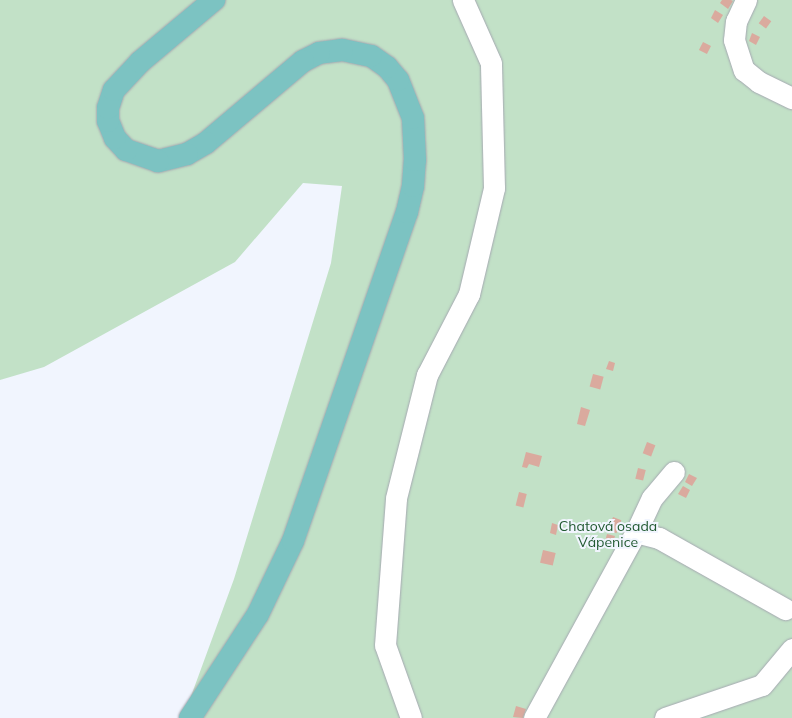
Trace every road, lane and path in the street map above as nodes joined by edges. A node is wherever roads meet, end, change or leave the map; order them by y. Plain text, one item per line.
1 (214, 0) edge
2 (462, 0) edge
3 (746, 0) edge
4 (792, 98) edge
5 (674, 472) dead end
6 (636, 532) junction
7 (785, 610) dead end
8 (792, 649) edge
9 (190, 718) edge
10 (411, 718) edge
11 (534, 718) edge
12 (665, 718) edge

1 - 9 main road
2 - 10 lane
3 - 4 lane
5 - 6 lane
6 - 7 lane
6 - 11 lane
8 - 12 lane

